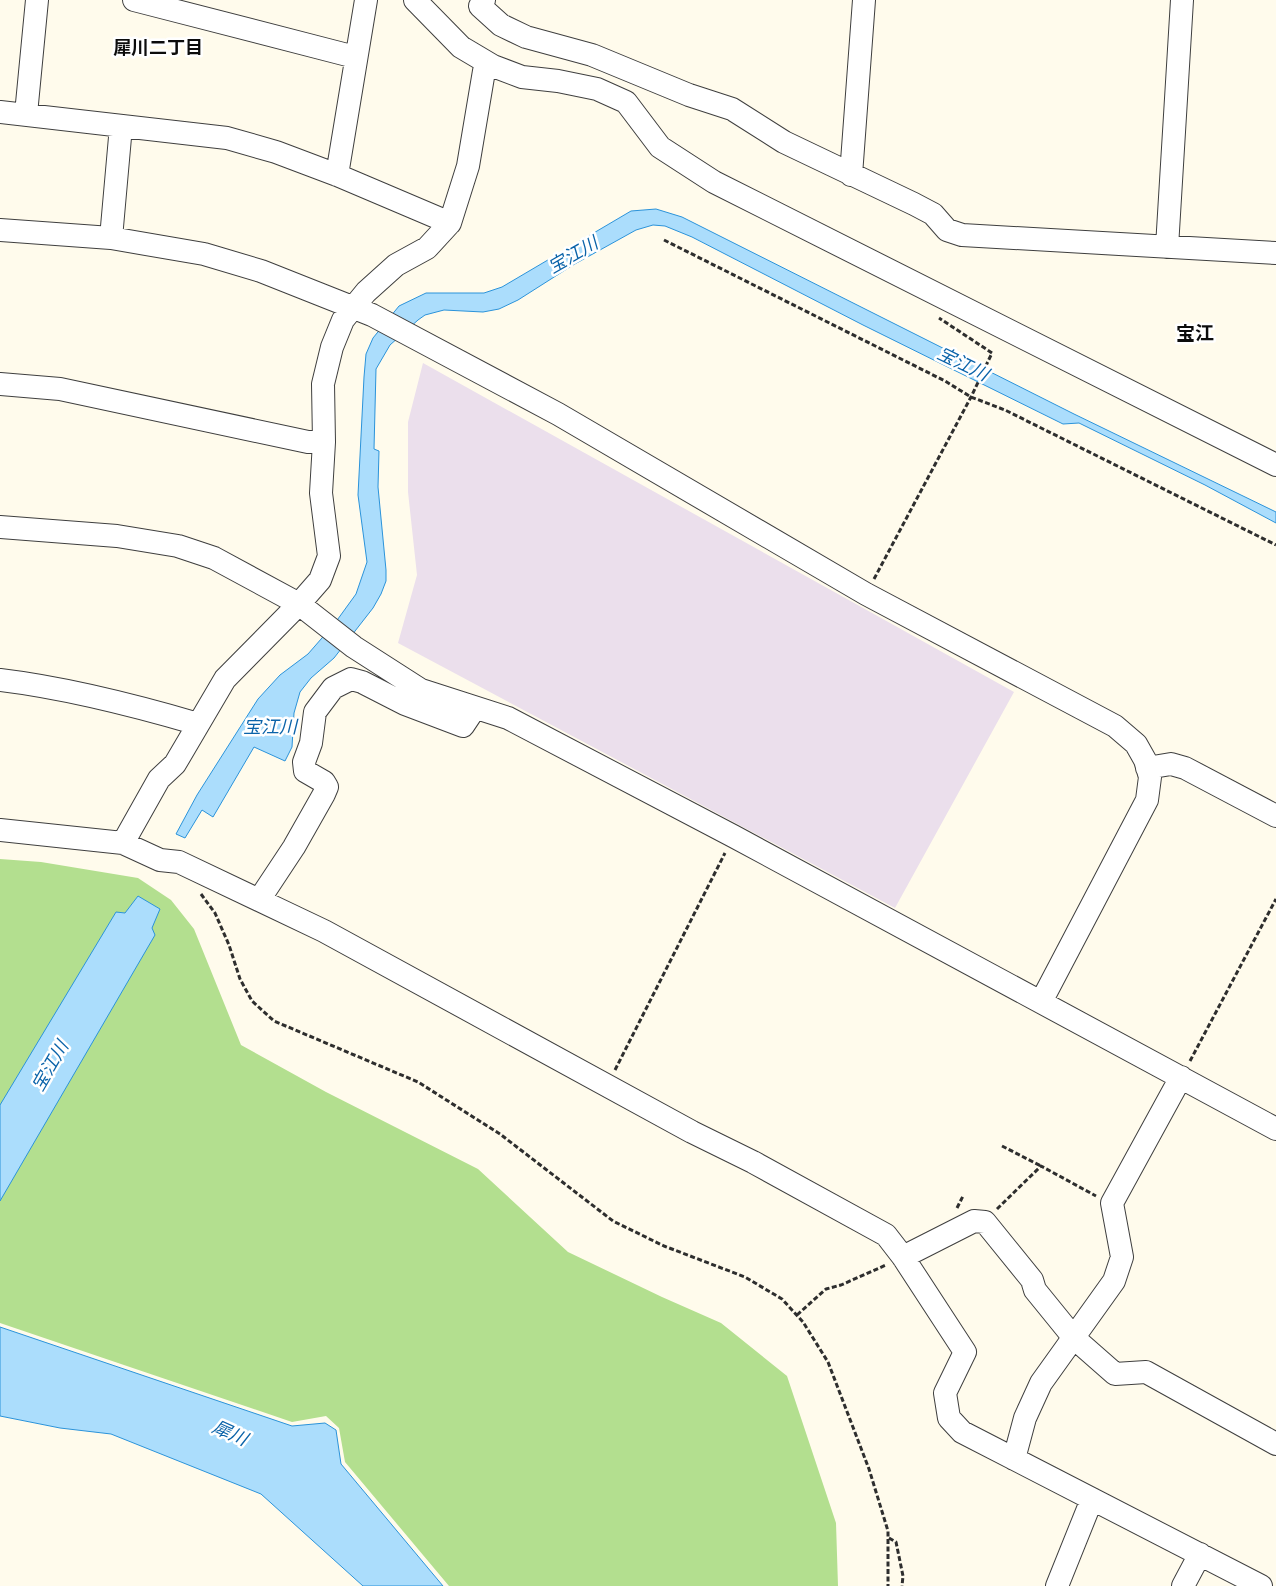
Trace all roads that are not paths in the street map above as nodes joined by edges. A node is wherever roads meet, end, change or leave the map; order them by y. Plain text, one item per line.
1 (37, 0) edge
2 (134, 0) edge
3 (366, 0) edge
4 (415, 0) edge
5 (484, 0) edge
6 (864, 0) edge
7 (1182, 0) edge
8 (355, 57) junction
9 (493, 66) junction
10 (0, 112) edge
11 (26, 114) junction
12 (121, 126) junction
13 (337, 175) junction
14 (851, 176) junction
15 (450, 222) junction
16 (0, 230) edge
17 (111, 238) junction
18 (1167, 246) junction
19 (1276, 253) edge
20 (362, 311) junction
21 (0, 384) edge
22 (324, 442) junction
23 (1276, 466) edge
24 (0, 527) edge
25 (303, 608) junction
26 (0, 680) edge
27 (475, 708) junction
28 (198, 724) junction
29 (1147, 768) junction
30 (1276, 816) edge
31 (0, 830) edge
32 (123, 843) junction
33 (259, 900) junction
34 (1041, 1002) junction
35 (1181, 1077) junction
36 (1276, 1129) edge
37 (903, 1257) junction
38 (1074, 1338) junction
39 (1276, 1444) edge
40 (1014, 1459) junction
41 (1092, 1499) junction
42 (1200, 1554) junction
43 (1058, 1586) edge
44 (1183, 1586) edge
45 (1261, 1586) edge

1 - 11 street
2 - 8 street
3 - 8 street
4 - 9 street
5 - 14 street
6 - 14 street
7 - 18 street
8 - 13 street
9 - 15 street
9 - 23 street
10 - 11 street
11 - 12 street
12 - 13 street
12 - 17 street
13 - 15 street
14 - 18 street
15 - 20 street
16 - 17 street
17 - 20 street
18 - 19 street
20 - 22 street
20 - 29 street
21 - 22 street
22 - 25 street
24 - 25 street
25 - 27 street
25 - 28 street
26 - 28 street
27 - 33 street
27 - 34 street
28 - 32 street
29 - 30 street
29 - 34 street
31 - 32 street
32 - 33 street
33 - 37 street
34 - 35 street
35 - 36 street
35 - 38 street
37 - 38 street
37 - 40 street
38 - 39 street
38 - 40 street
40 - 41 street
41 - 42 street
41 - 43 street
42 - 44 street
42 - 45 street

